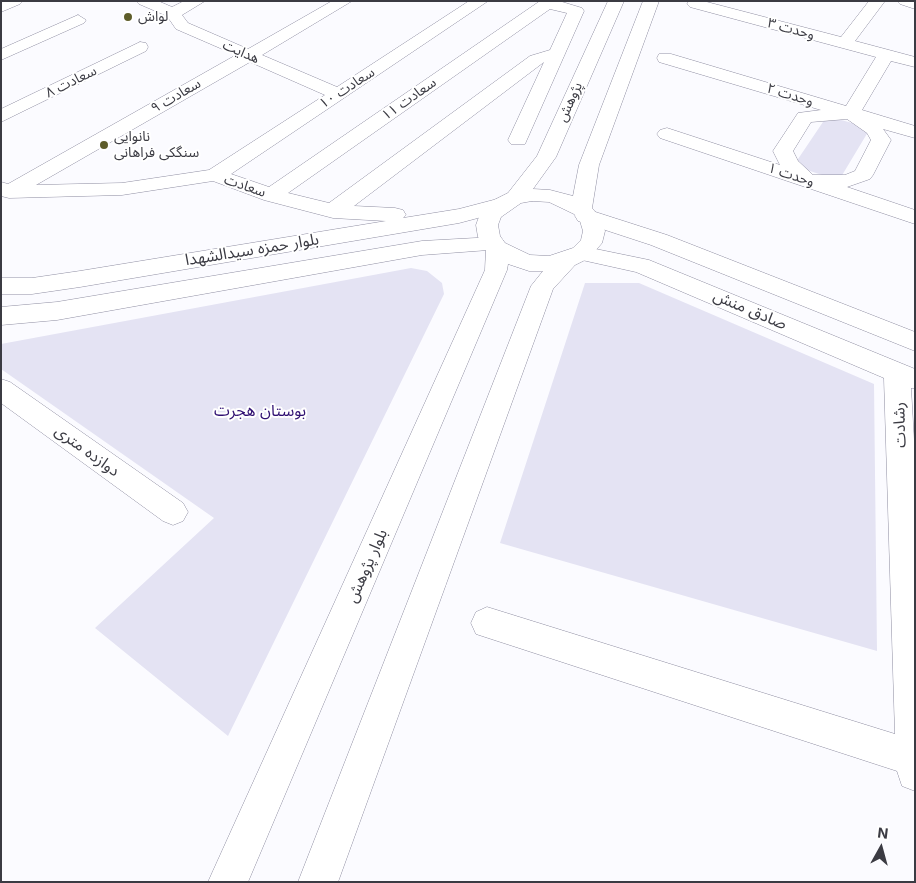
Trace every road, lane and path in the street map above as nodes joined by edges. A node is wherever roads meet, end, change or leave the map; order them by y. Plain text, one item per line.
1 (15, 1) edge
2 (144, 1) edge
3 (197, 1) edge
4 (344, 1) edge
5 (480, 1) edge
6 (616, 1) edge
7 (651, 1) edge
8 (877, 1) edge
9 (905, 1) edge
10 (695, 4) dead end
11 (915, 4) edge
12 (1, 7) edge
13 (173, 13) junction
14 (78, 20) dead end
15 (845, 43) junction
16 (140, 47) dead end
17 (886, 54) junction
18 (1, 55) edge
19 (556, 55) junction
20 (247, 56) junction
21 (665, 58) dead end
22 (915, 62) edge
23 (339, 94) junction
24 (851, 113) junction
25 (1, 116) edge
26 (915, 132) edge
27 (667, 134) dead end
28 (518, 140) dead end
29 (215, 175) junction
30 (808, 181) junction
31 (5, 190) edge
32 (271, 195) junction
33 (508, 201) junction
34 (333, 211) junction
35 (584, 212) junction
36 (459, 216) junction
37 (915, 217) edge
38 (496, 246) junction
39 (574, 257) junction
40 (1, 286) edge
41 (1, 316) edge
42 (915, 342) edge
43 (906, 376) edge
44 (1, 389) edge
45 (173, 512) dead end
46 (487, 623) dead end
47 (914, 767) edge
48 (228, 882) edge
49 (318, 882) edge

1 - 12 street
2 - 13 street
3 - 13 street
4 - 20 street, سعادت ۹
5 - 23 street, سعادت ۱۰
6 - 33 street, پژوهش
7 - 35 street
8 - 15 street
9 - 11 street
10 - 15 street, وحدت ۳
13 - 20 street, هدایت
14 - 18 street
15 - 17 street, وحدت ۳
16 - 25 street, سعادت ۸
17 - 22 street, وحدت ۳
17 - 24 street
19 - 28 street
19 - 32 street, سعادت ۱۱
19 - 34 street
20 - 23 street, هدایت
20 - 31 street, سعادت ۹
21 - 24 street, وحدت ۲
23 - 29 street, سعادت ۱۰
24 - 26 street, وحدت ۲
24 - 30 street
24 - 30 street
27 - 30 street, وحدت ۱
29 - 31 street, سعادت
29 - 32 street, سعادت
30 - 37 street, وحدت ۱
32 - 34 street, سعادت
33 - 35 street
33 - 36 street, بلوار حمزه سیدالشهدا
33 - 38 street
34 - 36 street, سعادت
35 - 39 street
35 - 42 street, صادق منش
36 - 40 street, بلوار حمزه سیدالشهدا
38 - 39 street
38 - 41 street, بلوار حمزه سیدالشهدا
38 - 48 street, بلوار پژوهش
39 - 43 street, صادق منش
39 - 49 street
43 - 47 street, رشادت
44 - 45 street, دوازده متری
46 - 47 street

